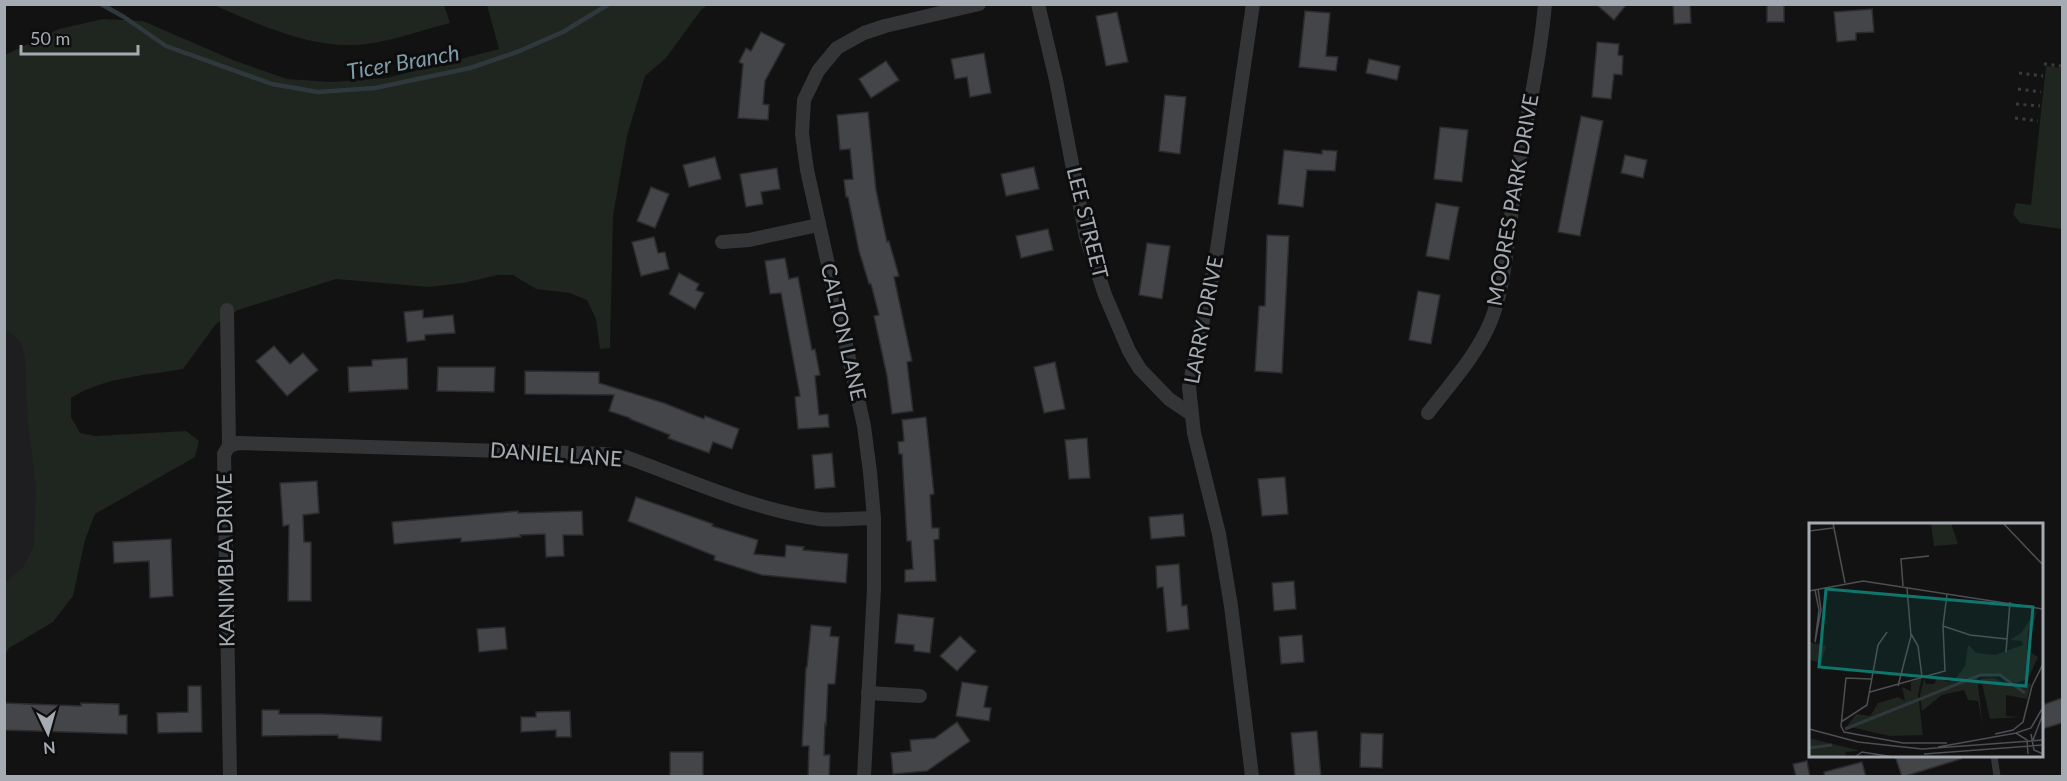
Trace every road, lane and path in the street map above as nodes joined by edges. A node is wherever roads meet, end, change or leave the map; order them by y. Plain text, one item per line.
1 (979, 4) edge
2 (1038, 4) edge
3 (1253, 4) edge
4 (1545, 4) edge
5 (2044, 64) dead end
6 (2062, 66) edge
7 (2019, 73) dead end
8 (2043, 76) dead end
9 (2018, 89) dead end
10 (2041, 92) dead end
11 (2016, 104) dead end
12 (2040, 106) dead end
13 (2015, 118) dead end
14 (2038, 121) dead end
15 (818, 225) junction
16 (722, 243) dead end
17 (228, 310) dead end
18 (1428, 413) dead end
19 (1191, 414) junction
20 (230, 446) junction
21 (874, 518) junction
22 (868, 693) junction
23 (920, 696) dead end
24 (1994, 757) edge
25 (231, 777) edge
26 (864, 777) edge
27 (1252, 777) edge
28 (1997, 777) edge

1 - 15 street, CALTON LANE
2 - 19 street, LEE STREET
3 - 19 street, LARRY DRIVE
4 - 18 street, MOORES PARK DRIVE
5 - 6 path
7 - 8 path
9 - 10 path
11 - 12 path
13 - 14 path
15 - 16 street
15 - 21 street, CALTON LANE
17 - 20 street, KANIMBLA DRIVE
19 - 27 street, LARRY DRIVE
20 - 21 street, DANIEL LANE
20 - 25 street, KANIMBLA DRIVE
21 - 22 street, CALTON LANE
22 - 23 street
22 - 26 street, CALTON LANE
24 - 28 lane

